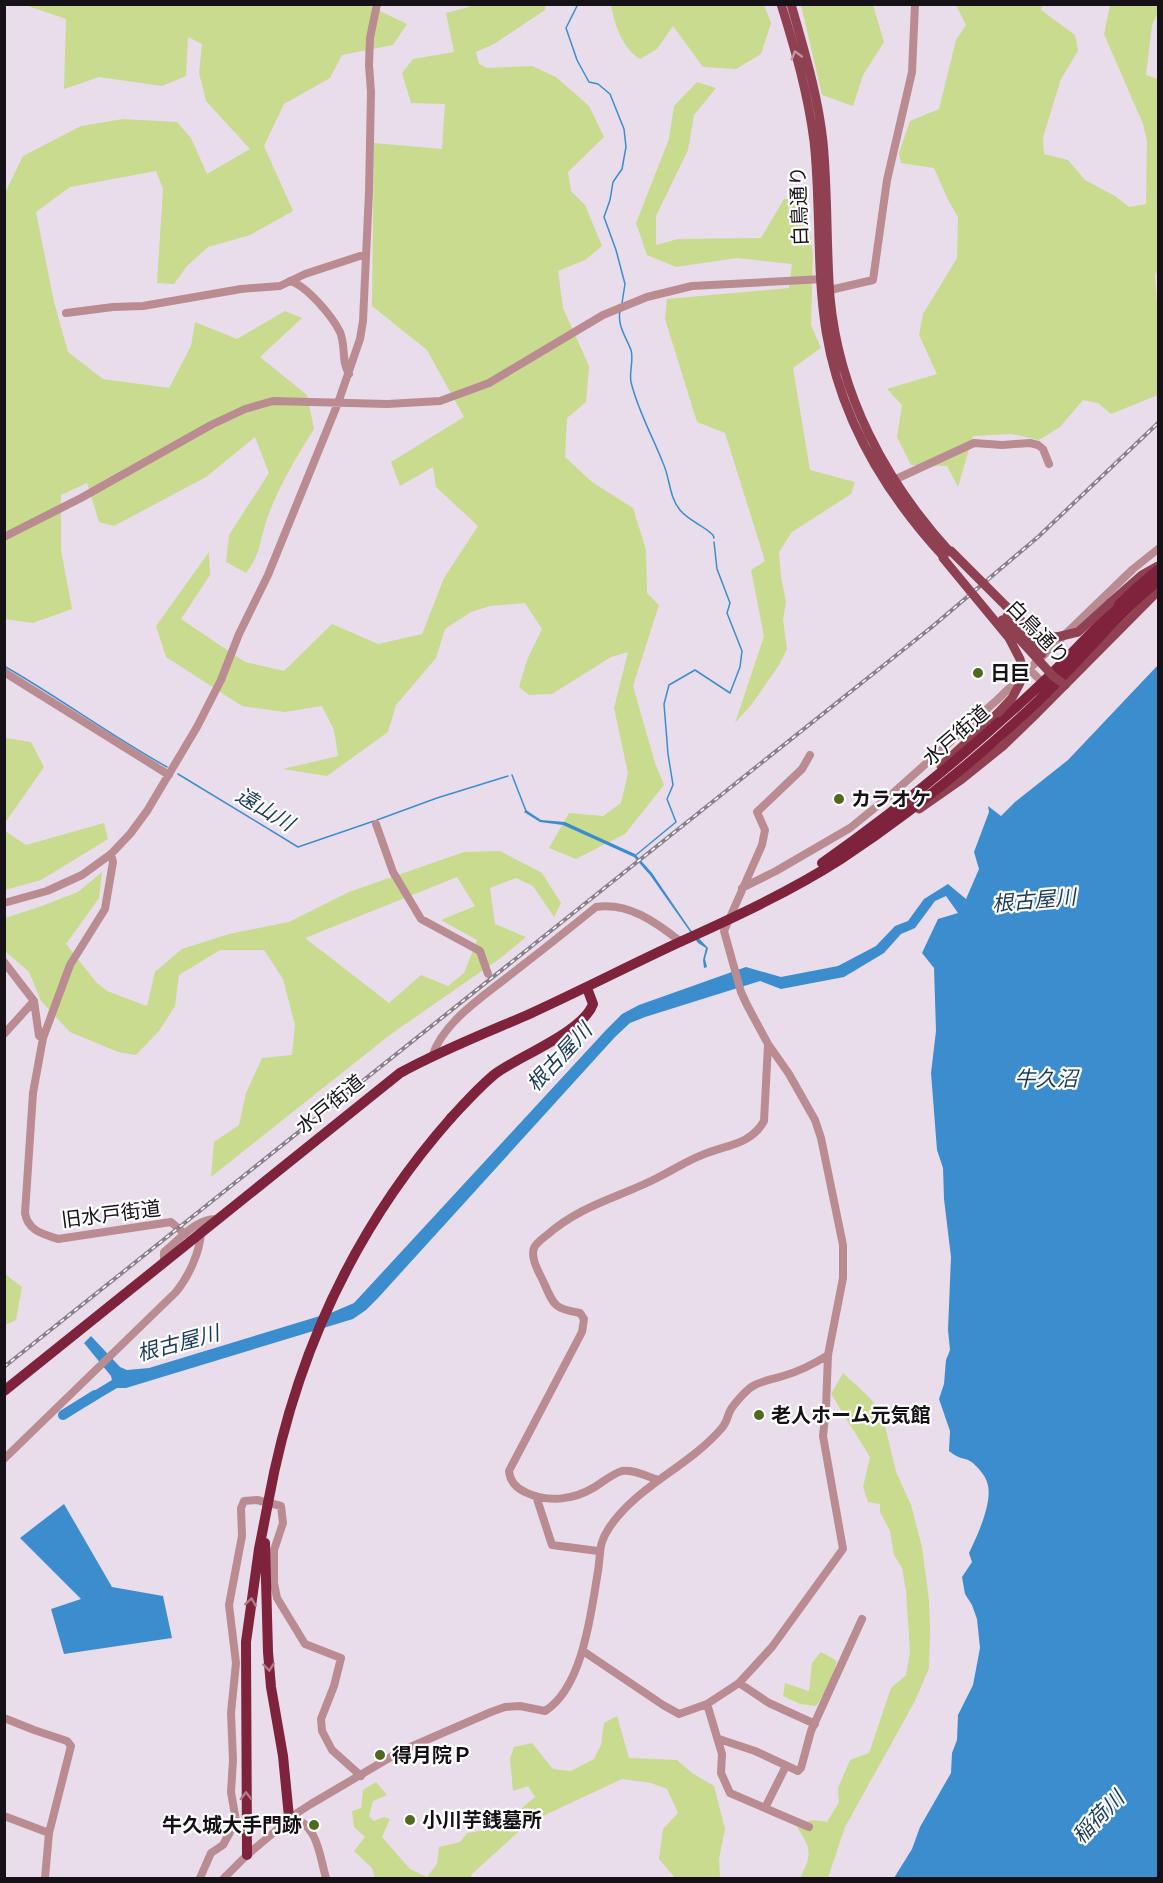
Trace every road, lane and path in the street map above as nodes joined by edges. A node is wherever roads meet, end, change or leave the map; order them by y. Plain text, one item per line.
1 (377, 4) edge
2 (781, 4) edge
3 (791, 4) edge
4 (915, 4) edge
5 (366, 254) junction
6 (825, 279) junction
7 (290, 281) junction
8 (830, 290) junction
9 (66, 313) dead end
10 (349, 374) junction
11 (338, 403) junction
12 (1049, 464) dead end
13 (894, 480) junction
14 (4, 537) edge
15 (934, 541) junction
16 (1158, 549) edge
17 (947, 554) junction
18 (1158, 565) edge
19 (1158, 570) edge
20 (1158, 581) edge
21 (1158, 591) edge
22 (1029, 669) junction
23 (4, 672) edge
24 (1065, 685) junction
25 (1046, 686) junction
26 (810, 755) dead end
27 (169, 775) junction
28 (916, 792) junction
29 (376, 824) dead end
30 (850, 828) junction
31 (860, 841) junction
32 (111, 854) junction
33 (742, 888) junction
34 (4, 903) edge
35 (726, 921) junction
36 (681, 942) junction
37 (4, 962) edge
38 (488, 974) dead end
39 (587, 988) junction
40 (34, 1001) junction
41 (4, 1034) edge
42 (43, 1038) junction
43 (768, 1044) junction
44 (432, 1056) junction
45 (217, 1219) junction
46 (201, 1232) junction
47 (184, 1234) junction
48 (164, 1262) junction
49 (828, 1355) junction
50 (4, 1391) edge
51 (4, 1459) edge
52 (659, 1480) junction
53 (536, 1496) junction
54 (265, 1525) junction
55 (598, 1551) junction
56 (862, 1619) dead end
57 (583, 1651) junction
58 (739, 1683) junction
59 (707, 1704) junction
60 (4, 1718) edge
61 (814, 1724) junction
62 (719, 1739) junction
63 (786, 1766) junction
64 (361, 1776) junction
65 (765, 1808) junction
66 (4, 1816) edge
67 (291, 1817) junction
68 (809, 1827) dead end
69 (49, 1833) junction
70 (247, 1855) junction
71 (45, 1878) edge
72 (200, 1878) edge
73 (224, 1878) edge
74 (326, 1878) edge

1 - 5 street
6 -> 2 main road, 白鳥通り
3 - 6 main road, 白鳥通り
4 - 8 street
5 - 7 street
5 - 10 street
6 - 8 main road, 白鳥通り
6 - 11 street
6 - 15 main road, 白鳥通り
7 - 9 street
7 - 10 street
8 - 13 main road, 白鳥通り
10 - 11 street
11 - 14 street
11 - 27 street
12 - 13 street
13 - 15 main road, 白鳥通り
15 - 17 main road, 白鳥通り
16 - 22 street
17 - 18 main road, bridge
17 - 24 main road, 白鳥通り, bridge
17 - 28 main road, bridge
19 - 25 highway, 水戸街道
20 - 25 highway, 水戸街道
21 - 24 main road
22 - 25 street
22 - 30 street
23 - 27 street
24 - 31 main road
25 - 28 highway, 水戸街道
25 - 31 highway, 水戸街道
26 - 33 street
27 - 32 street
28 - 31 highway, 水戸街道
29 - 38 street
30 - 31 street
30 - 33 street
31 - 35 highway, 水戸街道
32 - 34 street
32 - 42 street
33 - 35 street
35 - 36 highway, 水戸街道
35 - 43 street
36 - 39 highway, 水戸街道
36 - 44 street
37 - 40 street
39 - 44 highway, 水戸街道
39 - 54 highway, bridge
40 - 41 street
40 - 42 street
42 - 47 street, 旧水戸街道
43 - 49 street
43 - 53 street
44 - 45 highway, 水戸街道
45 - 46 highway, 水戸街道
45 - 47 street, 旧水戸街道
46 - 48 highway, 水戸街道
46 - 51 street
47 - 48 street
48 - 50 highway, 水戸街道
49 - 52 street
49 - 58 street
52 - 53 street
52 - 55 street
53 - 55 street
54 -> 67 highway
70 -> 54 highway
55 - 57 street
56 - 61 street
57 - 59 street
57 - 64 street
58 - 59 street
58 - 61 street
59 - 62 street
60 - 69 street
61 - 63 street
62 - 63 street
62 - 65 street
63 - 65 street
64 - 67 street
64 - 72 street
65 - 68 street
66 - 69 street
67 - 70 street
67 - 74 street
69 - 71 street
70 - 73 street

